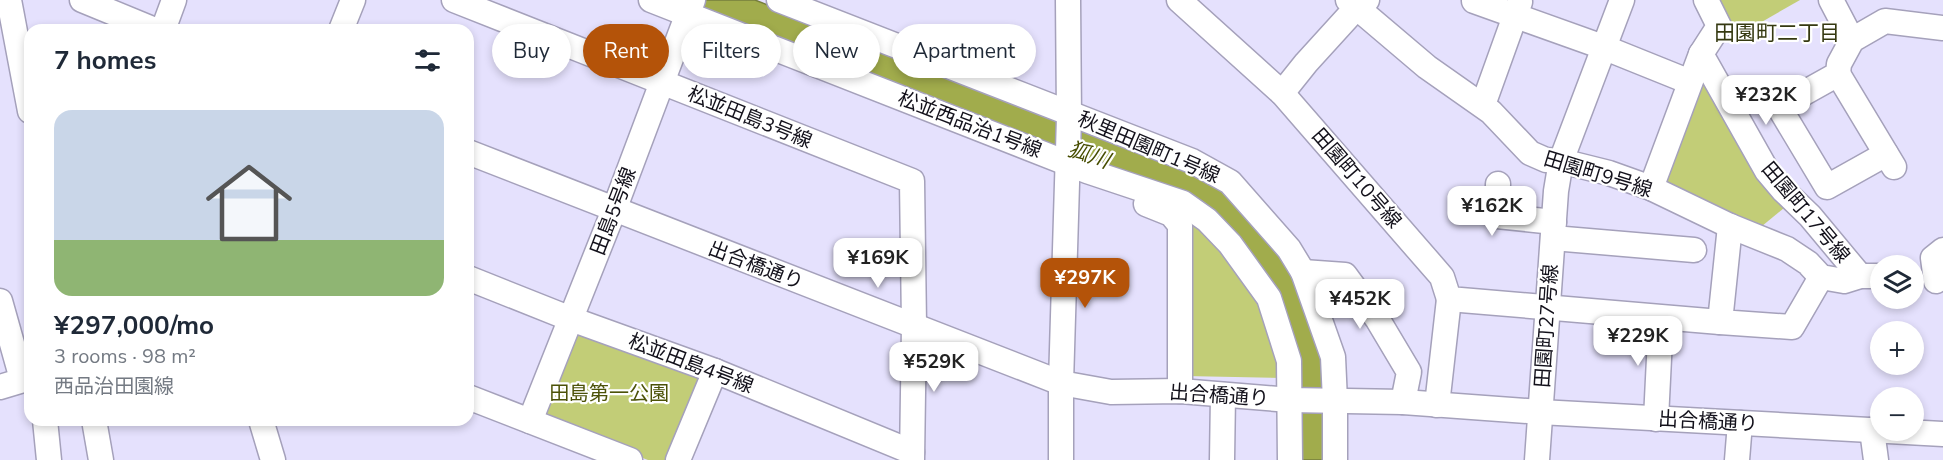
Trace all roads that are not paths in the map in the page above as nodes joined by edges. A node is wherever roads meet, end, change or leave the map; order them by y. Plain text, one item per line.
1 (9, 0) edge
2 (82, 0) edge
3 (174, 0) edge
4 (353, 0) edge
5 (454, 0) edge
6 (651, 0) edge
7 (779, 0) edge
8 (1068, 0) edge
9 (1179, 0) edge
10 (1622, 0) edge
11 (1706, 0) edge
12 (1831, 0) edge
13 (1474, 1) edge
14 (1356, 2) edge
15 (690, 8) edge
16 (1518, 8) edge
17 (140, 24) edge
18 (165, 24) edge
19 (343, 24) edge
20 (1943, 28) edge
21 (1852, 40) junction
22 (1603, 47) junction
23 (1701, 54) junction
24 (1838, 74) junction
25 (24, 79) edge
26 (1690, 82) junction
27 (662, 83) junction
28 (1282, 93) junction
29 (1483, 105) junction
30 (1069, 115) junction
31 (474, 154) edge
32 (1561, 161) junction
33 (1074, 163) junction
34 (1498, 184) dead end
35 (1651, 188) junction
36 (614, 210) junction
37 (1730, 226) junction
38 (1553, 230) junction
39 (1694, 250) dead end
40 (1943, 250) edge
41 (1303, 272) junction
42 (1870, 276) edge
43 (1821, 277) junction
44 (474, 280) edge
45 (1931, 281) edge
46 (1449, 299) junction
47 (0, 301) edge
48 (1547, 309) junction
49 (1661, 318) junction
50 (571, 319) junction
51 (1720, 322) junction
52 (914, 325) junction
53 (715, 371) junction
54 (24, 374) edge
55 (24, 379) edge
56 (1061, 383) junction
57 (0, 387) edge
58 (1180, 391) junction
59 (1223, 394) junction
60 (474, 399) edge
61 (1292, 400) junction
62 (1332, 401) junction
63 (1403, 402) junction
64 (1437, 405) junction
65 (1540, 412) junction
66 (1656, 419) junction
67 (530, 421) junction
68 (1740, 423) junction
69 (46, 426) edge
70 (95, 426) edge
71 (263, 426) edge
72 (1870, 430) edge
73 (1924, 433) edge
74 (1943, 434) edge
75 (1873, 441) edge
76 (912, 456) edge
77 (49, 460) edge
78 (101, 460) edge
79 (273, 460) edge
80 (630, 460) edge
81 (678, 460) edge
82 (1061, 460) edge
83 (1222, 460) edge
84 (1290, 460) edge
85 (1335, 460) edge
86 (1537, 460) edge
87 (1737, 460) edge
88 (1876, 460) edge

1 - 25 street
2 - 17 street
3 - 18 street
4 - 19 street
5 - 27 street, 松並田島3号線
6 - 15 street, 松並西品治1号線
7 - 30 street, 秋里田園町1号線
8 - 30 street
9 - 28 street, 田園町10号線
10 - 22 street, 田園町27号線
11 - 23 street
12 - 21 street
13 - 16 street
14 - 28 street
14 - 29 street, 田園町9号線
15 - 27 street, 田島5号線
15 - 33 street, 松並西品治1号線
16 - 22 street
16 - 29 street
20 - 21 street
21 - 24 street
22 - 26 street
22 - 32 street, 田園町27号線
23 - 26 street
23 - 42 street, 田園町17号線
24 - 24 street
26 - 35 street
27 - 36 street, 田島5号線
27 - 52 street, 松並田島3号線
28 - 46 street, 田園町10号線
29 - 32 street, 田園町9号線
30 - 33 street
30 - 41 street, 秋里田園町1号線
31 - 36 street, 出合橋通り
32 - 35 street, 田園町9号線
32 - 38 street, 田園町27号線
33 - 56 street
33 - 58 street
33 - 61 street, 松並西品治1号線
34 - 38 street
35 - 37 street, 田園町9号線
36 - 50 street, 田島5号線
36 - 52 street, 出合橋通り
37 - 43 street, 田園町9号線
37 - 51 street
38 - 39 street
38 - 48 street, 田園町27号線
40 - 45 street
41 - 62 street, 秋里田園町1号線
41 - 63 street
42 - 43 street
43 - 51 street
44 - 50 street, 松並田島4号線
46 - 48 street
46 - 64 street
47 - 54 street
48 - 49 street
48 - 65 street, 田園町27号線
49 - 51 street
49 - 66 street
50 - 53 street, 松並田島4号線
50 - 67 street, 田島5号線
52 - 56 street, 出合橋通り
52 - 76 street
53 - 76 street, 松並田島4号線
53 - 81 street
55 - 57 street
56 - 58 street, 出合橋通り
56 - 82 street
58 - 59 street, 出合橋通り
59 - 61 street, 出合橋通り
59 - 83 street
60 - 67 street
61 - 62 street, 出合橋通り
61 - 84 street, 松並西品治1号線
62 - 63 street, 出合橋通り
62 - 85 street, 秋里田園町1号線
63 - 64 street, 出合橋通り
64 - 65 street, 出合橋通り
65 - 66 street, 出合橋通り
65 - 86 street, 田園町27号線
66 - 68 street, 出合橋通り
67 - 80 street
68 - 72 street, 出合橋通り
68 - 87 street
69 - 77 street
70 - 78 street
71 - 79 street
73 - 74 street, 出合橋通り
75 - 88 street

